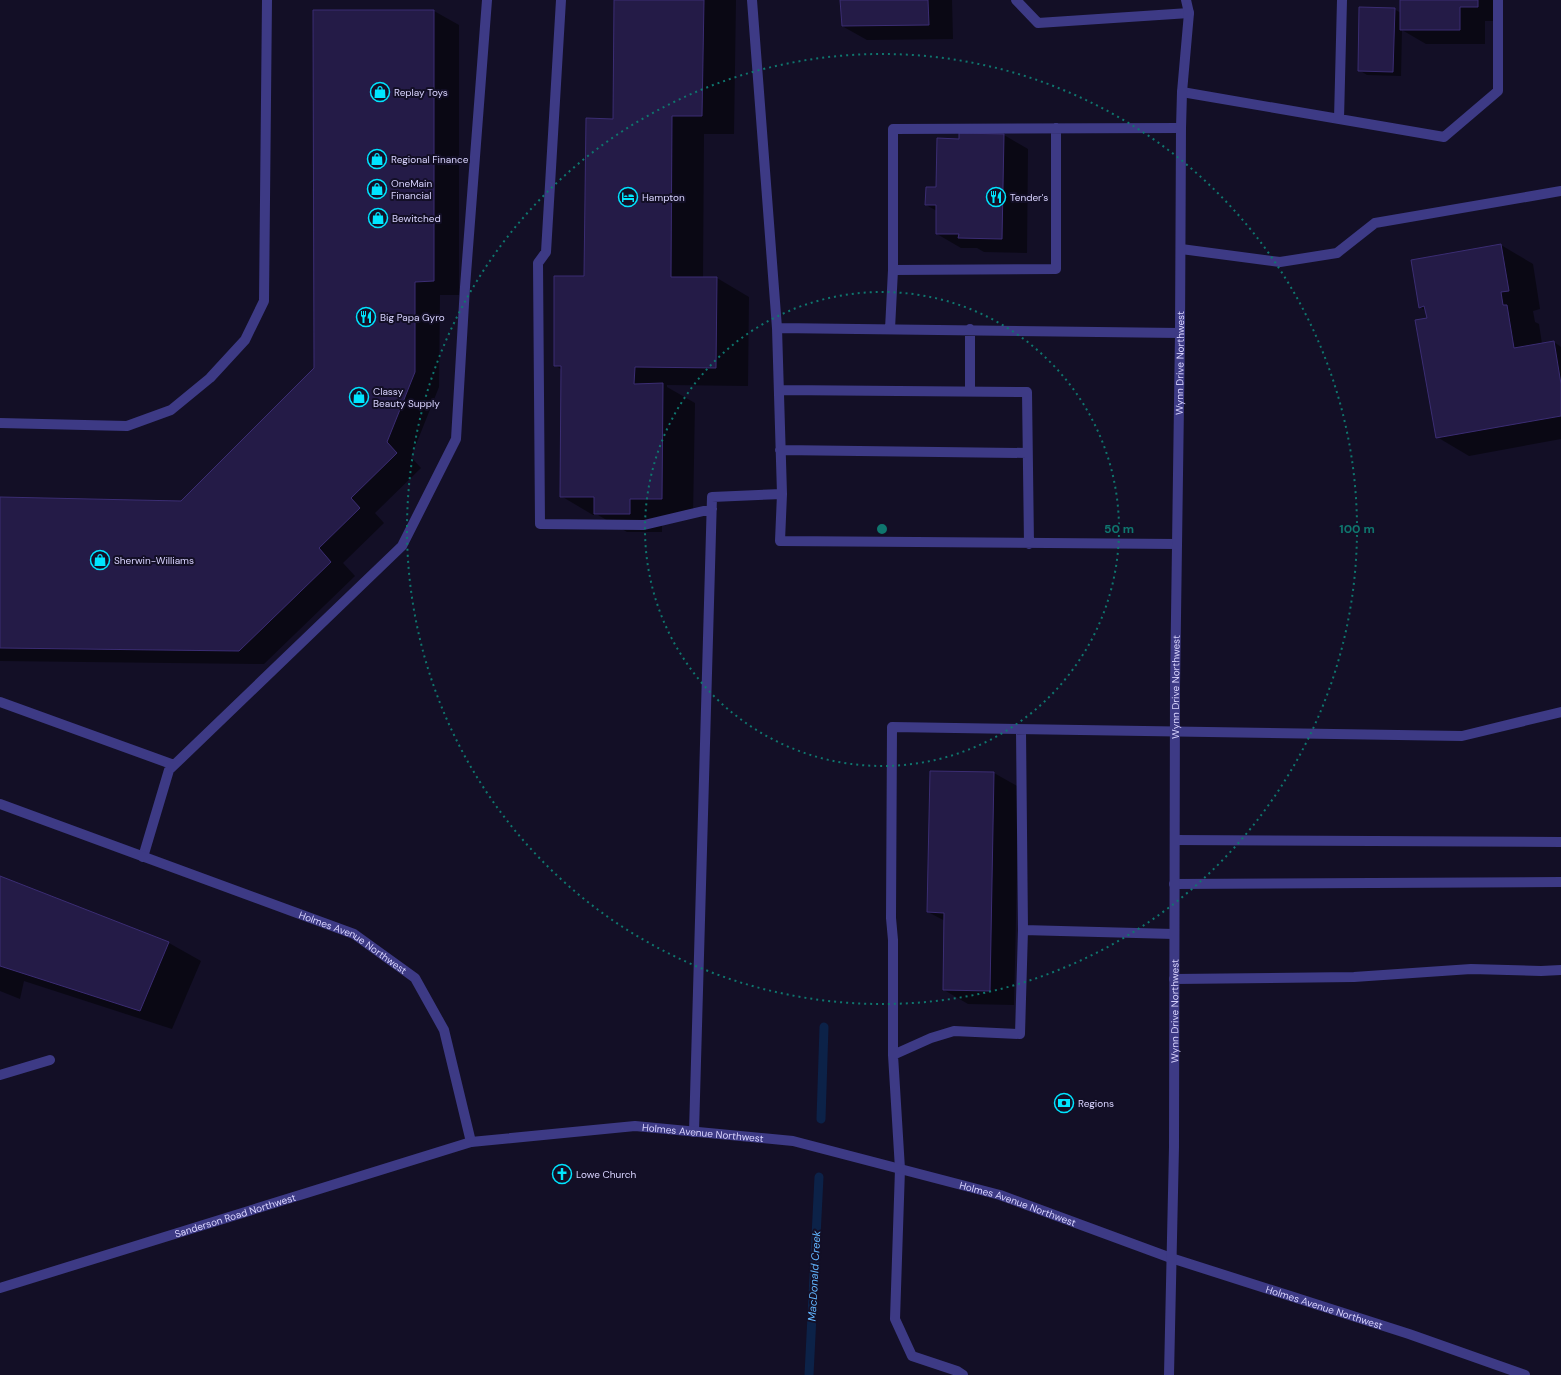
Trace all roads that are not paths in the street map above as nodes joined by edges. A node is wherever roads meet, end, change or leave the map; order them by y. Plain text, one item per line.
1 (267, 0) edge
2 (487, 0) edge
3 (561, 0) edge
4 (752, 0) edge
5 (1016, 0) edge
6 (1186, 0) edge
7 (1192, 0) edge
8 (1342, 0) edge
9 (1498, 0) edge
10 (1189, 13) junction
11 (1182, 92) junction
12 (1339, 119) junction
13 (1056, 128) junction
14 (1181, 128) junction
15 (1561, 191) edge
16 (1181, 249) junction
17 (893, 270) junction
18 (777, 328) junction
19 (890, 329) junction
20 (970, 330) junction
21 (1180, 332) junction
22 (779, 390) junction
23 (970, 392) junction
24 (0, 423) edge
25 (780, 450) junction
26 (1027, 453) junction
27 (782, 494) junction
28 (712, 509) junction
29 (1028, 544) junction
30 (1177, 544) junction
31 (0, 702) edge
32 (1561, 712) edge
33 (1021, 730) junction
34 (1175, 732) junction
35 (174, 765) junction
36 (0, 804) edge
37 (1175, 840) junction
38 (1561, 842) edge
39 (143, 857) junction
40 (1561, 882) edge
41 (1174, 884) junction
42 (1023, 930) junction
43 (1174, 934) junction
44 (1561, 970) edge
45 (1174, 979) junction
46 (893, 1056) junction
47 (50, 1060) dead end
48 (0, 1075) edge
49 (694, 1132) junction
50 (471, 1142) junction
51 (900, 1169) junction
52 (1171, 1258) junction
53 (0, 1288) edge
54 (963, 1375) edge
55 (1169, 1375) edge
56 (1525, 1375) edge

1 - 24 street
2 - 35 street
3 - 28 street
4 - 18 street
5 - 10 street
6 - 10 street, Wynn Drive Northwest
7 - 10 street
8 - 12 street
9 - 12 street
10 - 11 street, Wynn Drive Northwest
11 - 12 street
11 - 14 street, Wynn Drive Northwest
13 - 14 street
13 - 17 street
13 - 17 street
14 - 16 street, Wynn Drive Northwest
15 - 16 street
16 - 21 street, Wynn Drive Northwest
17 - 19 street
18 - 19 street
18 - 22 street
19 - 20 street
20 - 21 street
20 - 23 street
21 - 30 street, Wynn Drive Northwest
22 - 23 street
22 - 25 street
23 - 26 street
25 - 26 street
25 - 27 street
26 - 29 street
27 - 28 street
27 - 29 street
28 - 49 street
29 - 30 street
30 - 34 street, Wynn Drive Northwest
31 - 35 street
32 - 34 street
33 - 34 street
33 - 42 street
33 - 46 street
34 - 37 street, Wynn Drive Northwest
35 - 39 street
36 - 39 street, Holmes Avenue Northwest
37 - 38 street
37 - 41 street, Wynn Drive Northwest
39 - 50 street, Holmes Avenue Northwest
40 - 41 street
41 - 43 street, Wynn Drive Northwest
42 - 43 street
42 - 46 street
43 - 45 street, Wynn Drive Northwest
44 - 45 street
45 - 52 street, Wynn Drive Northwest
46 - 51 street
47 - 48 street
49 - 50 street, Holmes Avenue Northwest
49 - 51 street, Holmes Avenue Northwest
50 - 53 street, Sanderson Road Northwest
51 - 52 street, Holmes Avenue Northwest
51 - 54 street
52 - 55 street, Wynn Drive Northwest
52 - 56 street, Holmes Avenue Northwest

